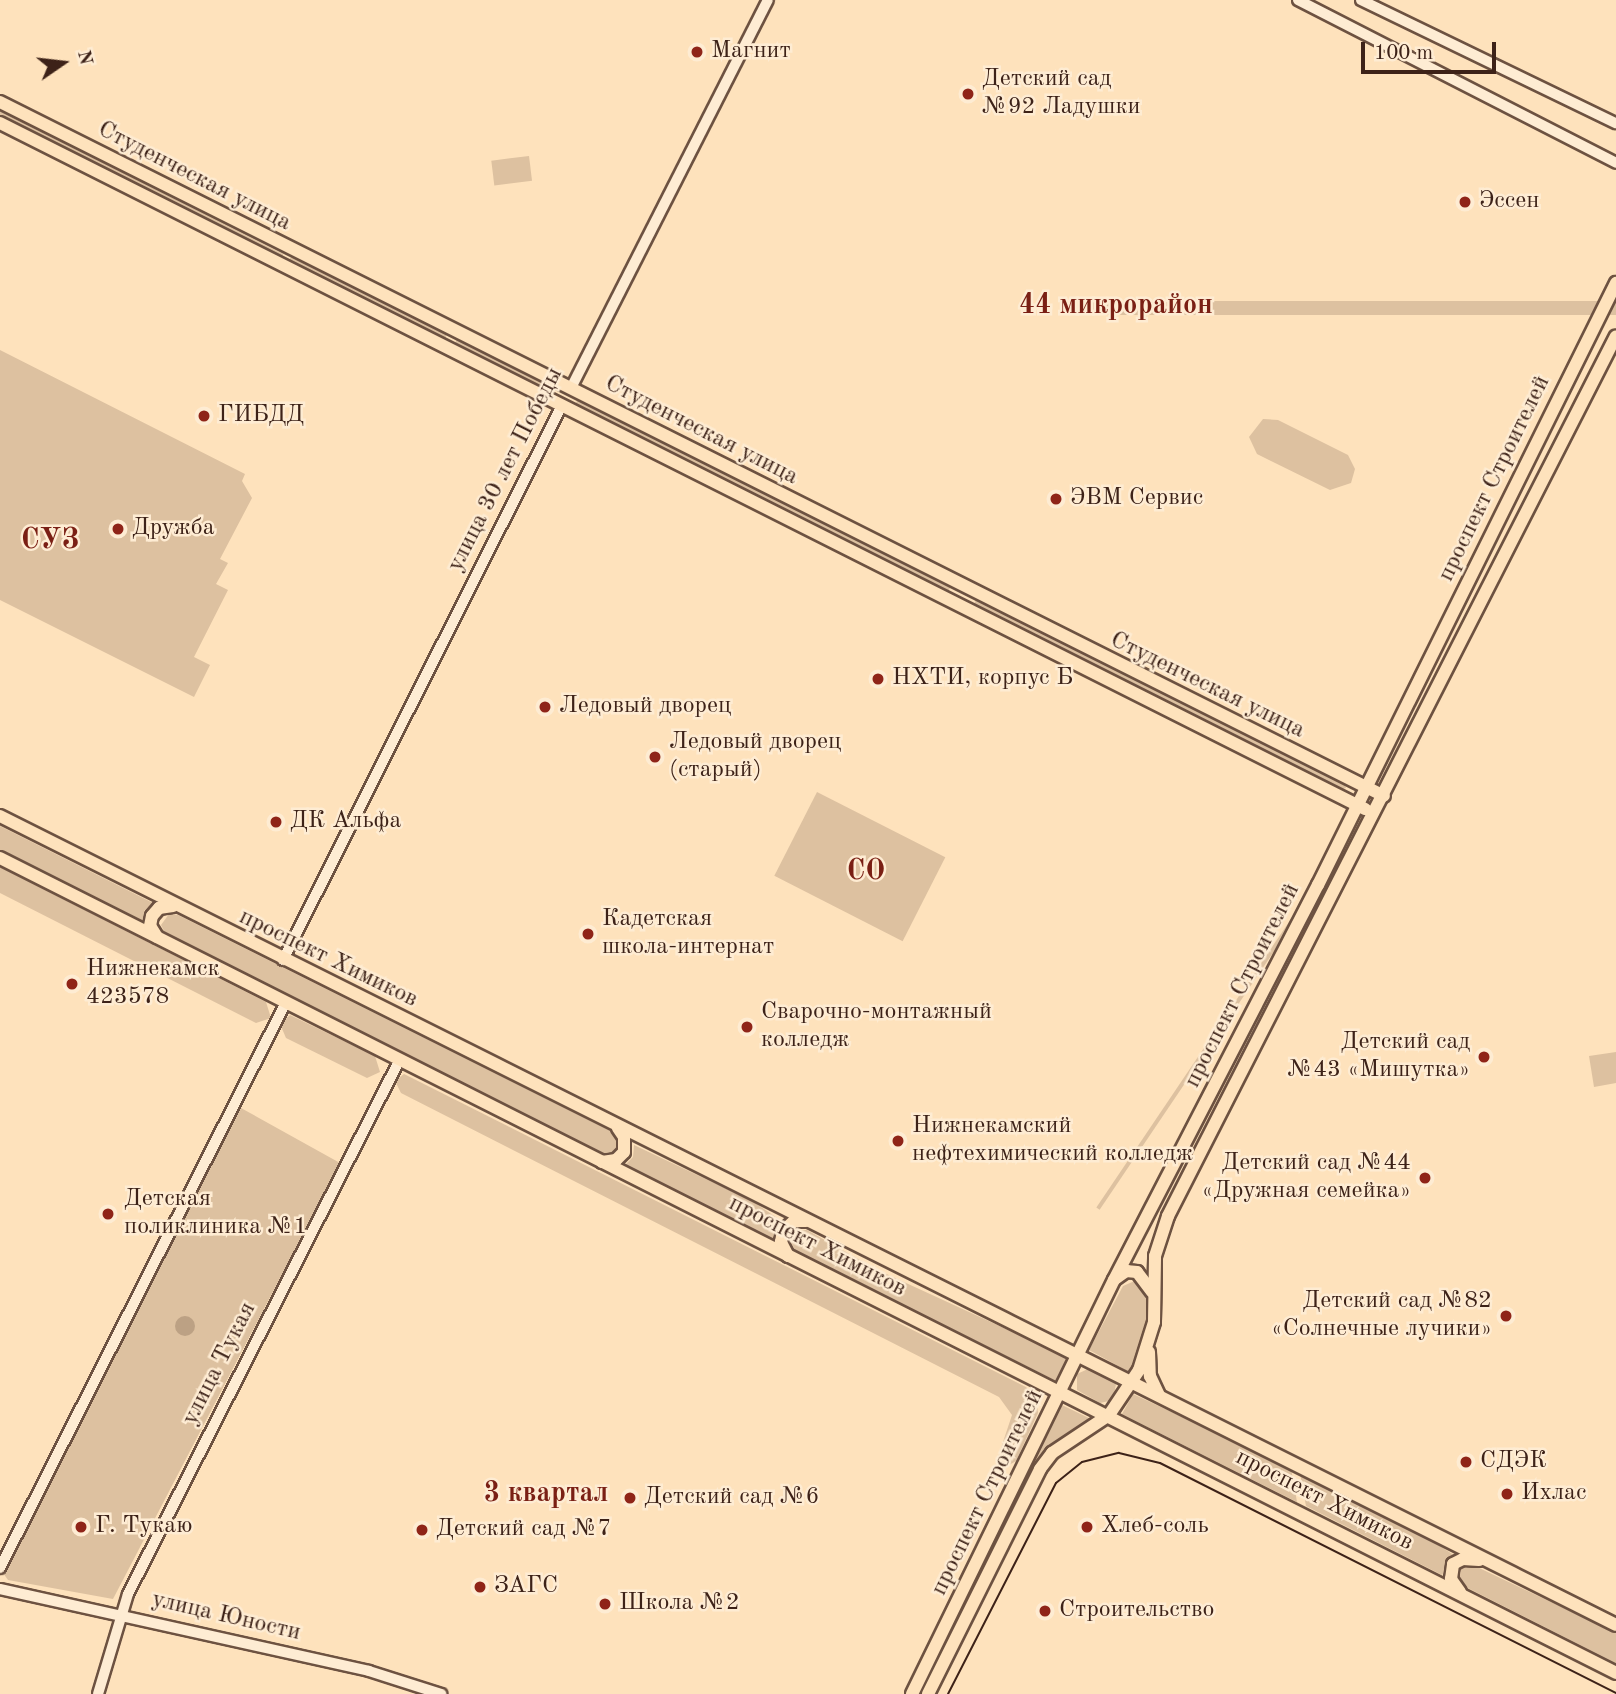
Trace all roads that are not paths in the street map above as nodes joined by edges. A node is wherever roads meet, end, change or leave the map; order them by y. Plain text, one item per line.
1 (768, 0) edge
2 (1298, 0) edge
3 (1362, 0) edge
4 (0, 102) edge
5 (1616, 123) edge
6 (0, 124) edge
7 (1616, 163) edge
8 (296, 253) junction
9 (289, 269) junction
10 (1616, 283) edge
11 (447, 328) junction
12 (1616, 336) edge
13 (441, 345) junction
14 (571, 388) junction
15 (562, 405) junction
16 (957, 584) junction
17 (974, 592) junction
18 (951, 599) junction
19 (968, 608) junction
20 (1366, 788) junction
21 (1384, 796) junction
22 (1358, 806) junction
23 (1375, 814) junction
24 (0, 816) edge
25 (0, 858) edge
26 (176, 907) junction
27 (161, 940) junction
28 (284, 960) junction
29 (285, 1003) junction
30 (399, 1061) junction
31 (615, 1126) junction
32 (598, 1161) junction
33 (806, 1221) junction
34 (1138, 1232) junction
35 (1158, 1241) junction
36 (788, 1256) junction
37 (1114, 1280) junction
38 (1155, 1299) junction
39 (1149, 1349) junction
40 (1078, 1354) junction
41 (1132, 1382) junction
42 (1060, 1392) junction
43 (1161, 1396) junction
44 (1109, 1415) junction
45 (1487, 1560) junction
46 (0, 1568) edge
47 (0, 1589) edge
48 (1463, 1596) junction
49 (120, 1614) junction
50 (1616, 1625) edge
51 (1616, 1673) edge
52 (98, 1694) edge
53 (441, 1694) edge
54 (912, 1694) edge
55 (928, 1694) edge

1 - 14 street, улица 30 лет Победы
2 - 7 street
3 - 5 street
4 - 8 main road, Студенческая улица
6 - 9 main road, Студенческая улица
8 - 9 main road
8 - 11 main road, Студенческая улица
9 - 13 main road, Студенческая улица
10 - 20 main road, проспект Строителей
11 - 13 main road
11 - 14 main road, Студенческая улица
12 - 21 main road, проспект Строителей
13 - 15 main road, Студенческая улица
14 - 15 main road, улица 30 лет Победы
14 - 16 main road, Студенческая улица
15 - 18 main road, Студенческая улица
15 - 28 street, улица 30 лет Победы
16 - 17 main road, Студенческая улица
16 - 18 main road
17 - 19 main road
17 - 20 main road, Студенческая улица
18 - 19 main road, Студенческая улица
19 - 22 main road, Студенческая улица
20 - 21 main road, Студенческая улица
20 - 22 main road, проспект Строителей
21 - 23 main road, проспект Строителей
22 - 23 main road, Студенческая улица
22 - 34 main road, проспект Строителей
23 - 35 main road, проспект Строителей
24 - 26 main road, проспект Химиков
25 - 27 main road, проспект Химиков
26 - 27 main road
26 - 28 main road, проспект Химиков
27 - 29 main road, проспект Химиков
28 - 31 main road, проспект Химиков
29 - 30 main road, проспект Химиков
29 - 46 street
30 - 32 main road, проспект Химиков
30 - 49 street, улица Тукая
31 - 32 main road
31 - 33 main road, проспект Химиков
32 - 36 main road, проспект Химиков
33 - 36 main road
33 - 40 main road, проспект Химиков
34 - 35 main road
34 - 37 main road, проспект Строителей
35 - 38 main road, проспект Строителей
36 - 42 main road, проспект Химиков
37 - 38 main road
37 - 40 main road, проспект Строителей
38 - 39 main road, проспект Строителей
39 - 41 main road, проспект Строителей
39 - 43 main road
40 - 41 main road, проспект Химиков
40 - 42 main road, проспект Строителей
41 - 43 main road, проспект Химиков
41 - 44 main road, проспект Строителей
42 - 44 main road, проспект Химиков
42 - 54 main road, проспект Строителей
43 - 45 main road, проспект Химиков
44 - 48 main road, проспект Химиков
44 - 55 main road, проспект Строителей
45 - 48 main road
45 - 50 main road, проспект Химиков
47 - 49 street, улица Юности
48 - 51 main road, проспект Химиков
49 - 52 street, улица Тукая
49 - 53 street, улица Юности

